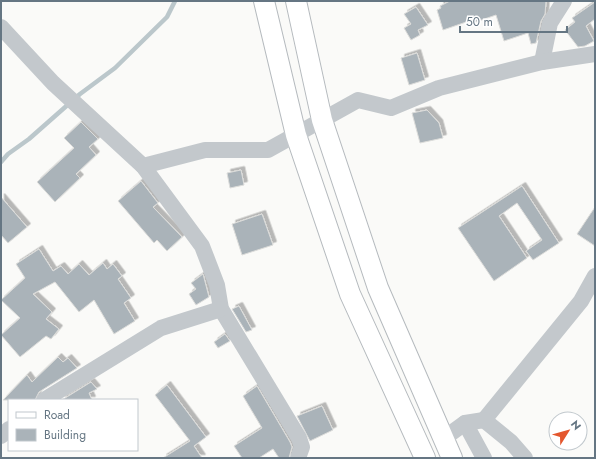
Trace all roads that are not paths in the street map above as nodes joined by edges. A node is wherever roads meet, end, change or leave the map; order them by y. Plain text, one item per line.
1 (264, 1) edge
2 (296, 1) edge
3 (564, 1) edge
4 (1, 27) edge
5 (595, 54) edge
6 (542, 62) junction
7 (322, 120) junction
8 (296, 135) junction
9 (143, 166) junction
10 (595, 276) edge
11 (221, 309) junction
12 (46, 399) edge
13 (484, 420) junction
14 (465, 423) junction
15 (443, 439) junction
16 (298, 458) edge
17 (425, 458) edge
18 (452, 458) edge
19 (484, 458) edge
20 (525, 458) edge

1 - 8 main road
2 - 7 main road
3 - 6 street
4 - 9 street
5 - 6 street
6 - 7 street
7 - 8 street
7 - 15 main road
8 - 9 street
8 - 17 main road
9 - 11 street
10 - 13 street
11 - 12 street
11 - 16 street
13 - 14 street
13 - 20 street
14 - 15 street
14 - 19 street
15 - 18 main road

